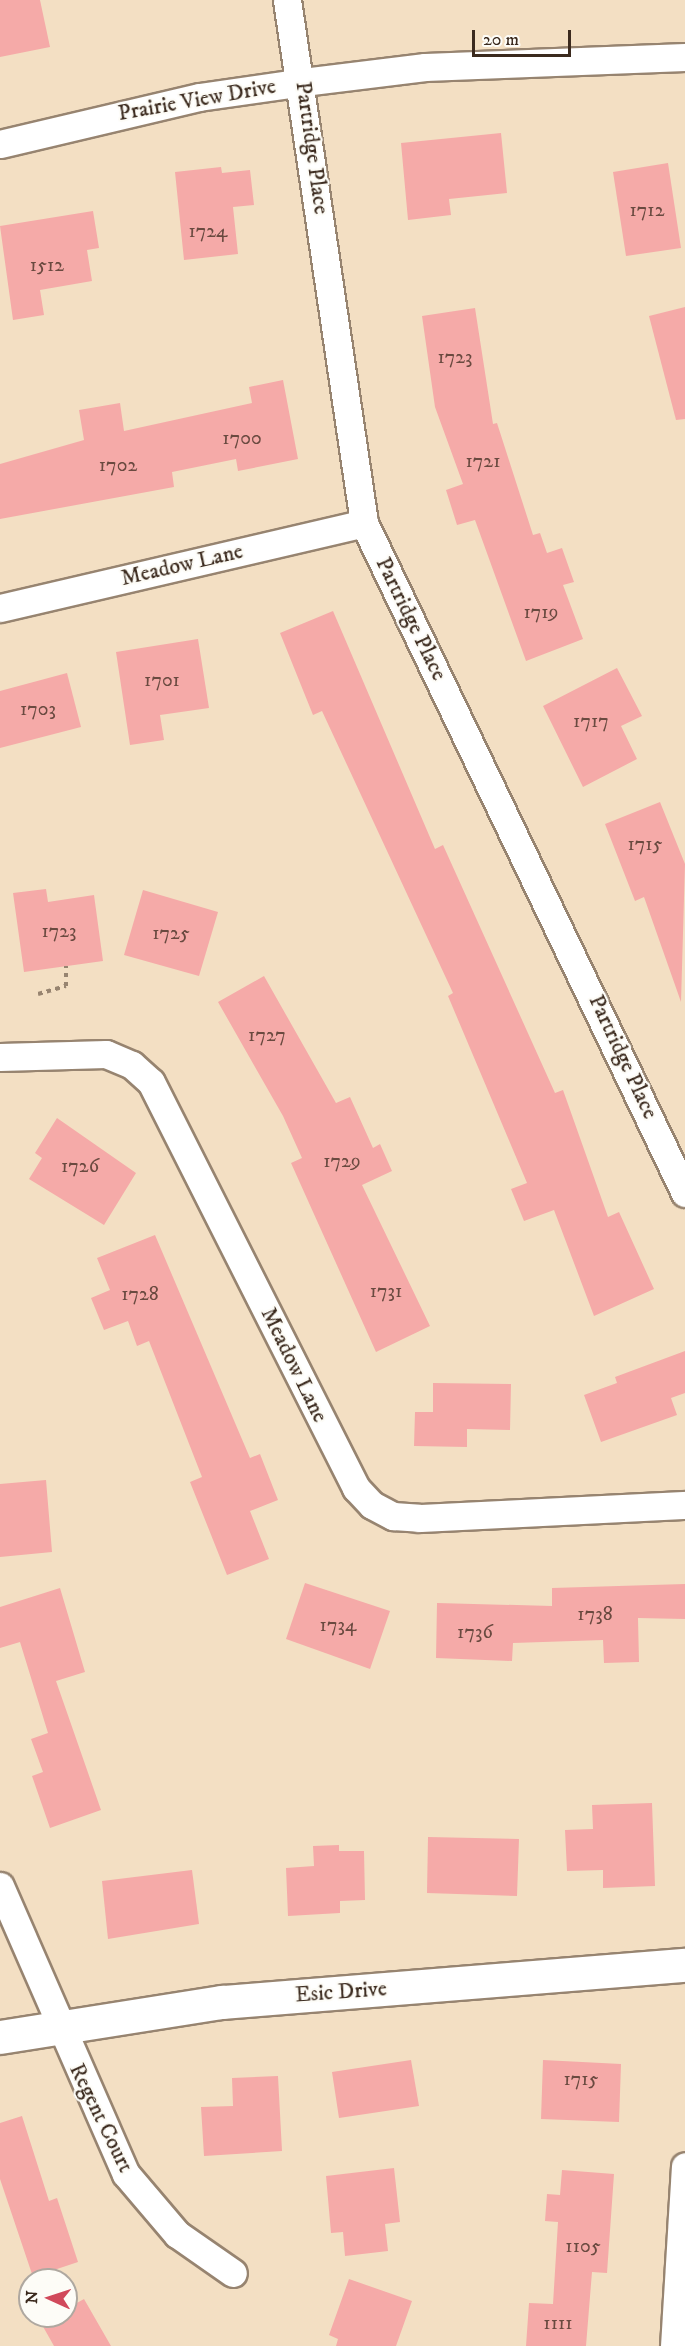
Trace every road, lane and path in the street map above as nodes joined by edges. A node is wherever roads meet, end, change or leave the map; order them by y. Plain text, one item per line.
1 (287, 0) edge
2 (685, 57) edge
3 (303, 82) junction
4 (0, 144) edge
5 (364, 523) junction
6 (0, 608) edge
7 (66, 966) dead end
8 (38, 994) dead end
9 (0, 1057) edge
10 (685, 1193) edge
11 (685, 1505) edge
12 (0, 1886) edge
13 (685, 1965) edge
14 (58, 2026) junction
15 (0, 2037) edge
16 (685, 2166) edge
17 (233, 2273) dead end
18 (674, 2346) edge

1 - 3 street, Partridge Place
2 - 3 street, Prairie View Drive
3 - 4 street, Prairie View Drive
3 - 5 street, Partridge Place
5 - 6 street, Meadow Lane
5 - 10 street, Partridge Place
7 - 8 path
9 - 11 street, Meadow Lane
12 - 14 street, Regent Court
13 - 14 street, Esic Drive
14 - 15 street, Esic Drive
14 - 17 street, Regent Court
16 - 18 street

